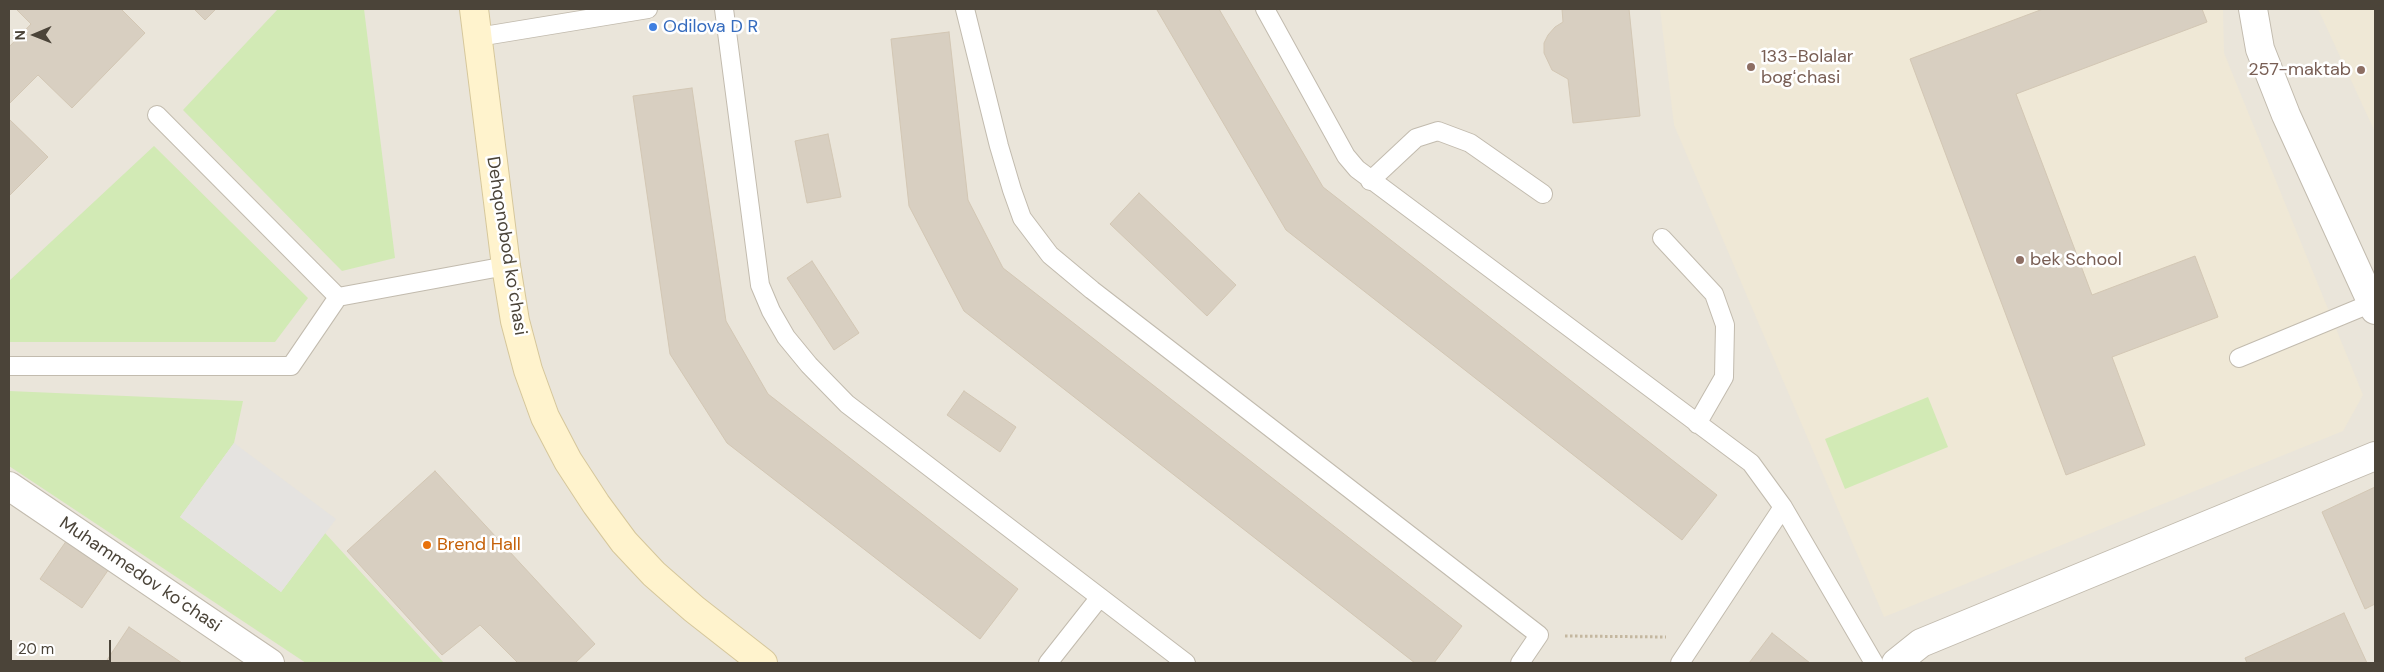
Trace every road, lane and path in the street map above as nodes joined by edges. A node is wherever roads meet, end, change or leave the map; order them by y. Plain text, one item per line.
1 (474, 9) edge
2 (648, 9) edge
3 (724, 9) edge
4 (965, 9) edge
5 (1264, 9) edge
6 (2254, 9) edge
7 (478, 37) junction
8 (157, 115) dead end
9 (1370, 181) junction
10 (1543, 194) dead end
11 (1662, 238) dead end
12 (506, 266) junction
13 (338, 297) junction
14 (2374, 306) edge
15 (2239, 358) dead end
16 (9, 366) edge
17 (1698, 424) junction
18 (2375, 456) edge
19 (9, 486) edge
20 (1783, 507) junction
21 (1100, 597) junction
22 (1540, 635) junction
23 (1699, 637) junction
24 (270, 663) edge
25 (763, 663) edge
26 (1048, 663) edge
27 (1186, 663) edge
28 (1520, 663) edge
29 (1680, 663) edge
30 (1874, 663) edge
31 (1896, 663) edge

1 - 7 main road, Dehqonobod koʻchasi
2 - 7 lane
3 - 21 lane
4 - 22 lane
5 - 9 lane
6 - 14 street
7 - 12 main road, Dehqonobod koʻchasi
8 - 13 lane
9 - 10 lane
9 - 17 lane
11 - 17 lane
12 - 13 lane
12 - 25 main road, Dehqonobod koʻchasi
13 - 16 lane
14 - 15 lane
17 - 20 lane
18 - 31 street
19 - 24 street, Muhammedov koʻchasi
20 - 23 lane
20 - 30 lane
21 - 26 lane
21 - 27 lane
22 - 23 path
22 - 28 lane
23 - 29 lane

